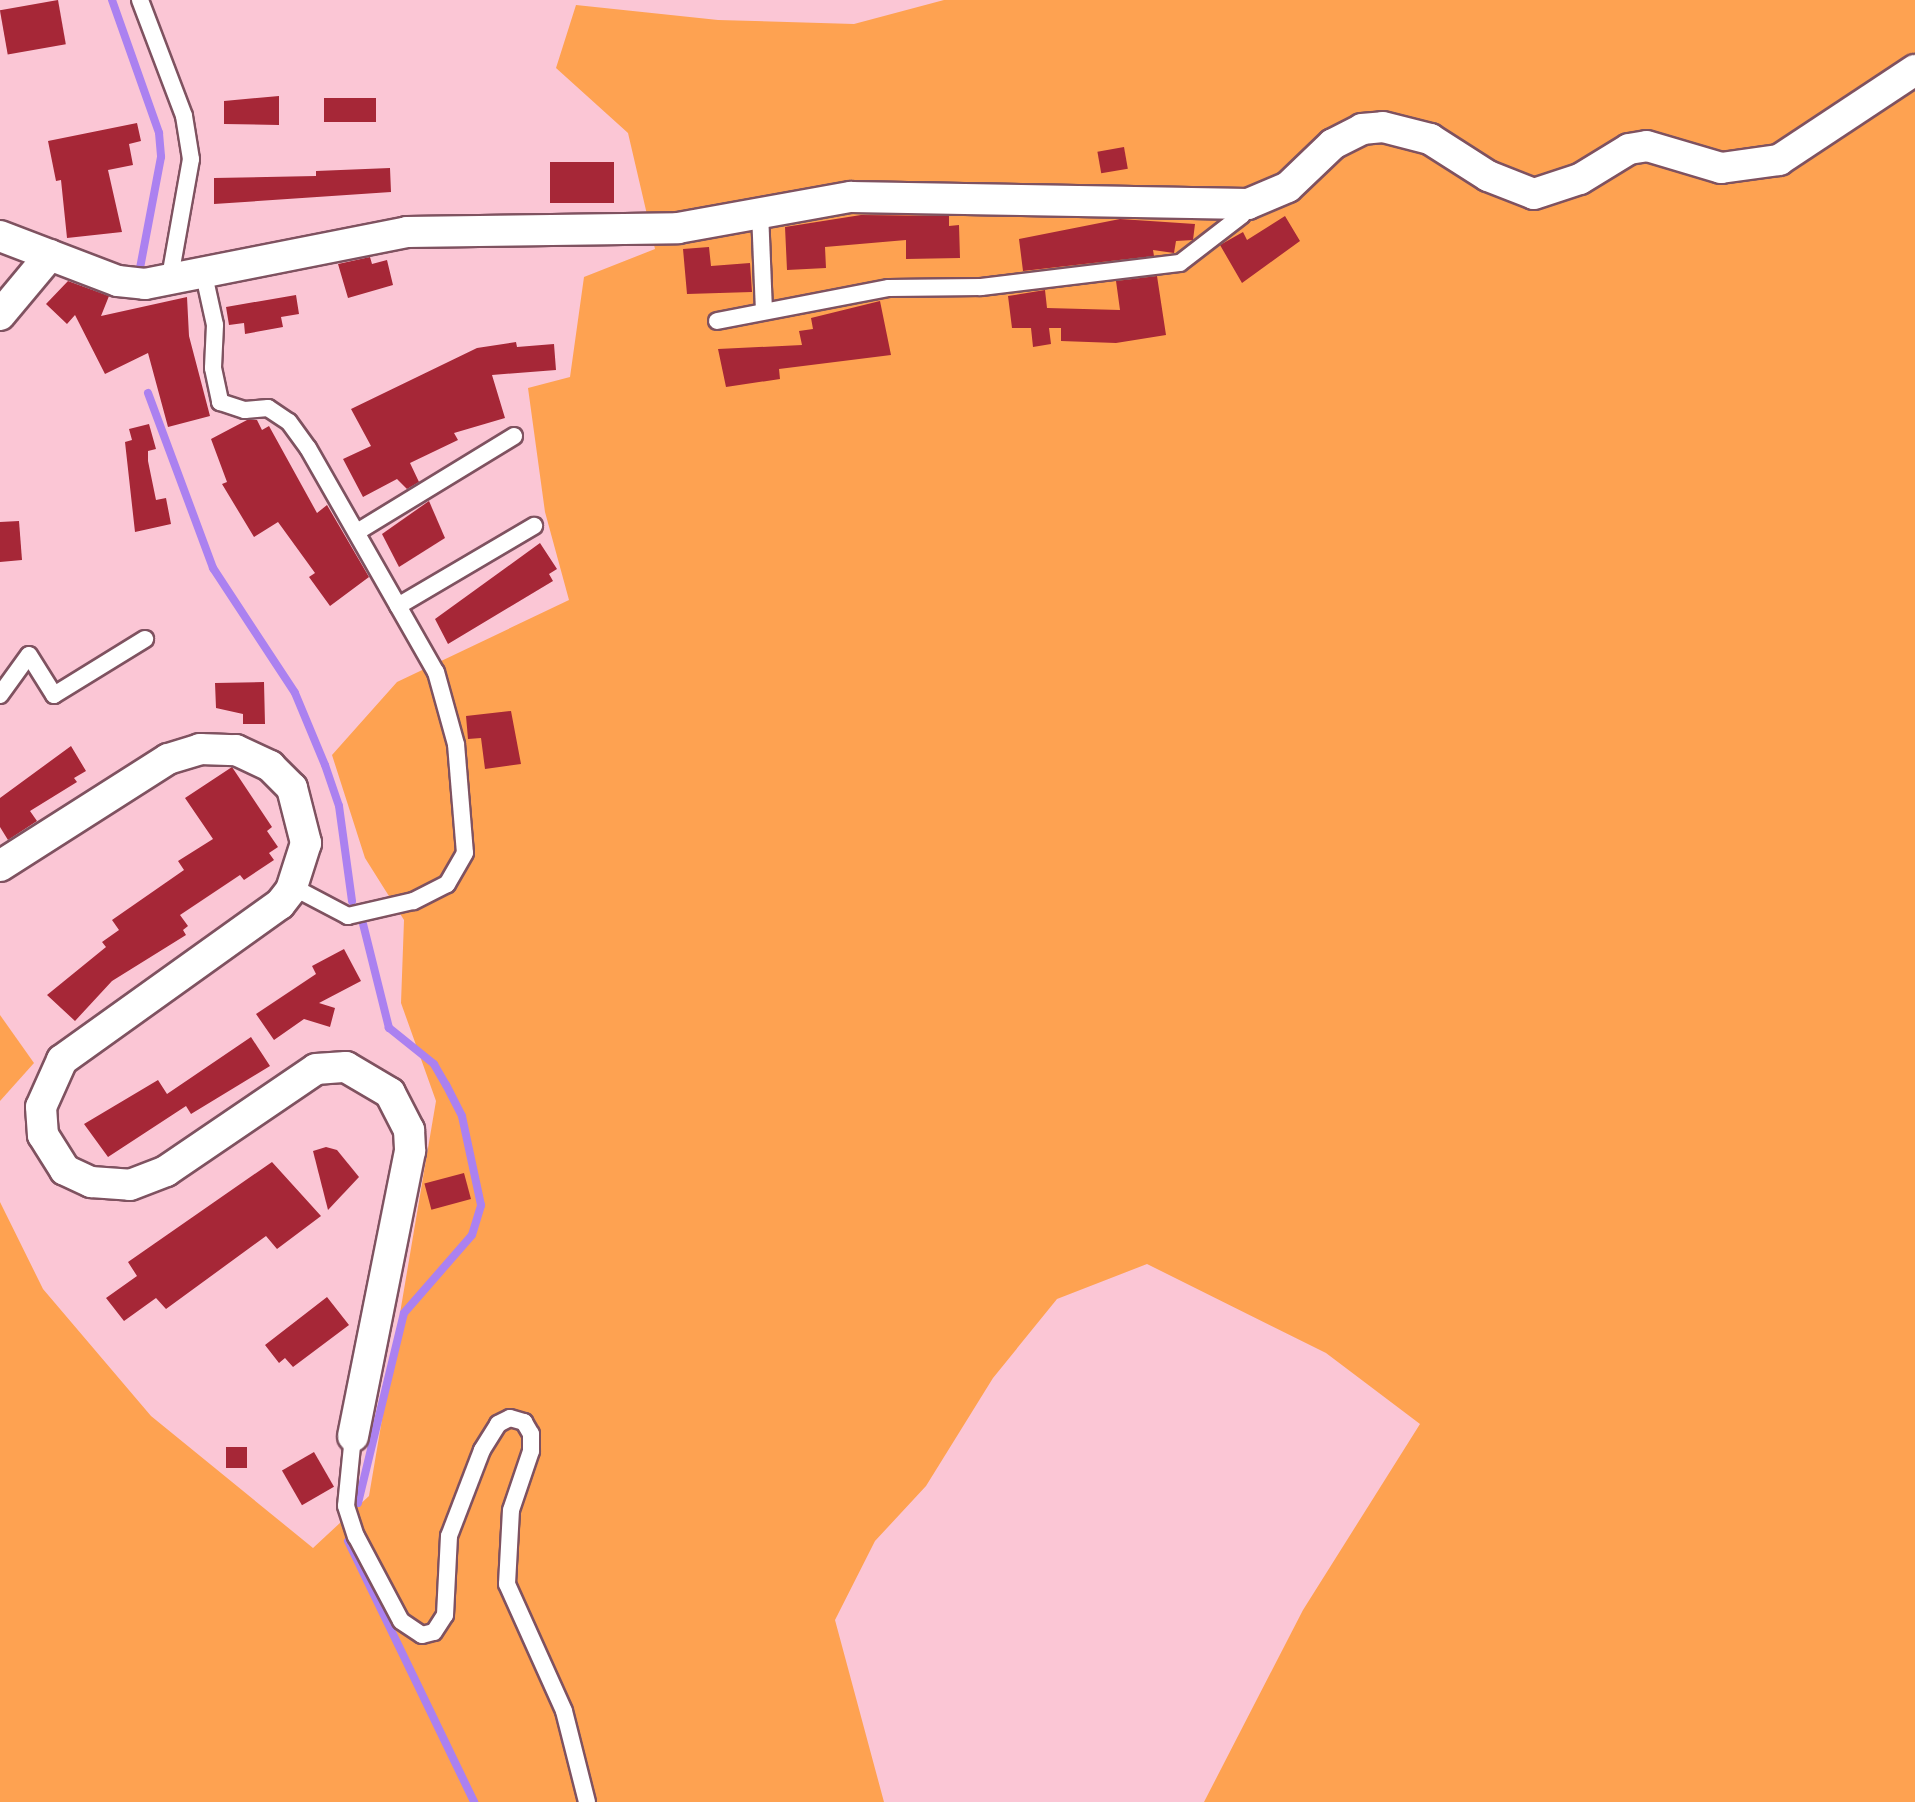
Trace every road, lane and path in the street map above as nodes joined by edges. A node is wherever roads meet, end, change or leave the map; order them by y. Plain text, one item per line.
1 (141, 0) edge
2 (1915, 70) edge
3 (1248, 204) junction
4 (760, 212) junction
5 (0, 236) edge
6 (50, 255) junction
7 (204, 275) junction
8 (169, 282) junction
9 (764, 311) junction
10 (0, 315) edge
11 (717, 321) dead end
12 (514, 436) dead end
13 (534, 526) dead end
14 (357, 532) junction
15 (398, 606) junction
16 (145, 639) dead end
17 (0, 695) edge
18 (0, 866) edge
19 (293, 887) junction
20 (353, 1436) joint
21 (587, 1802) edge

1 - 8 lane
2 - 3 street
3 - 4 street
3 - 9 lane
4 - 7 street
4 - 9 lane
5 - 6 street
6 - 8 street
6 - 10 street
7 - 8 street
7 - 14 lane
9 - 11 lane
12 - 14 lane
13 - 15 lane
14 - 15 lane
15 - 19 lane
16 - 17 lane
18 - 19 street
19 - 20 street
20 - 21 lane

